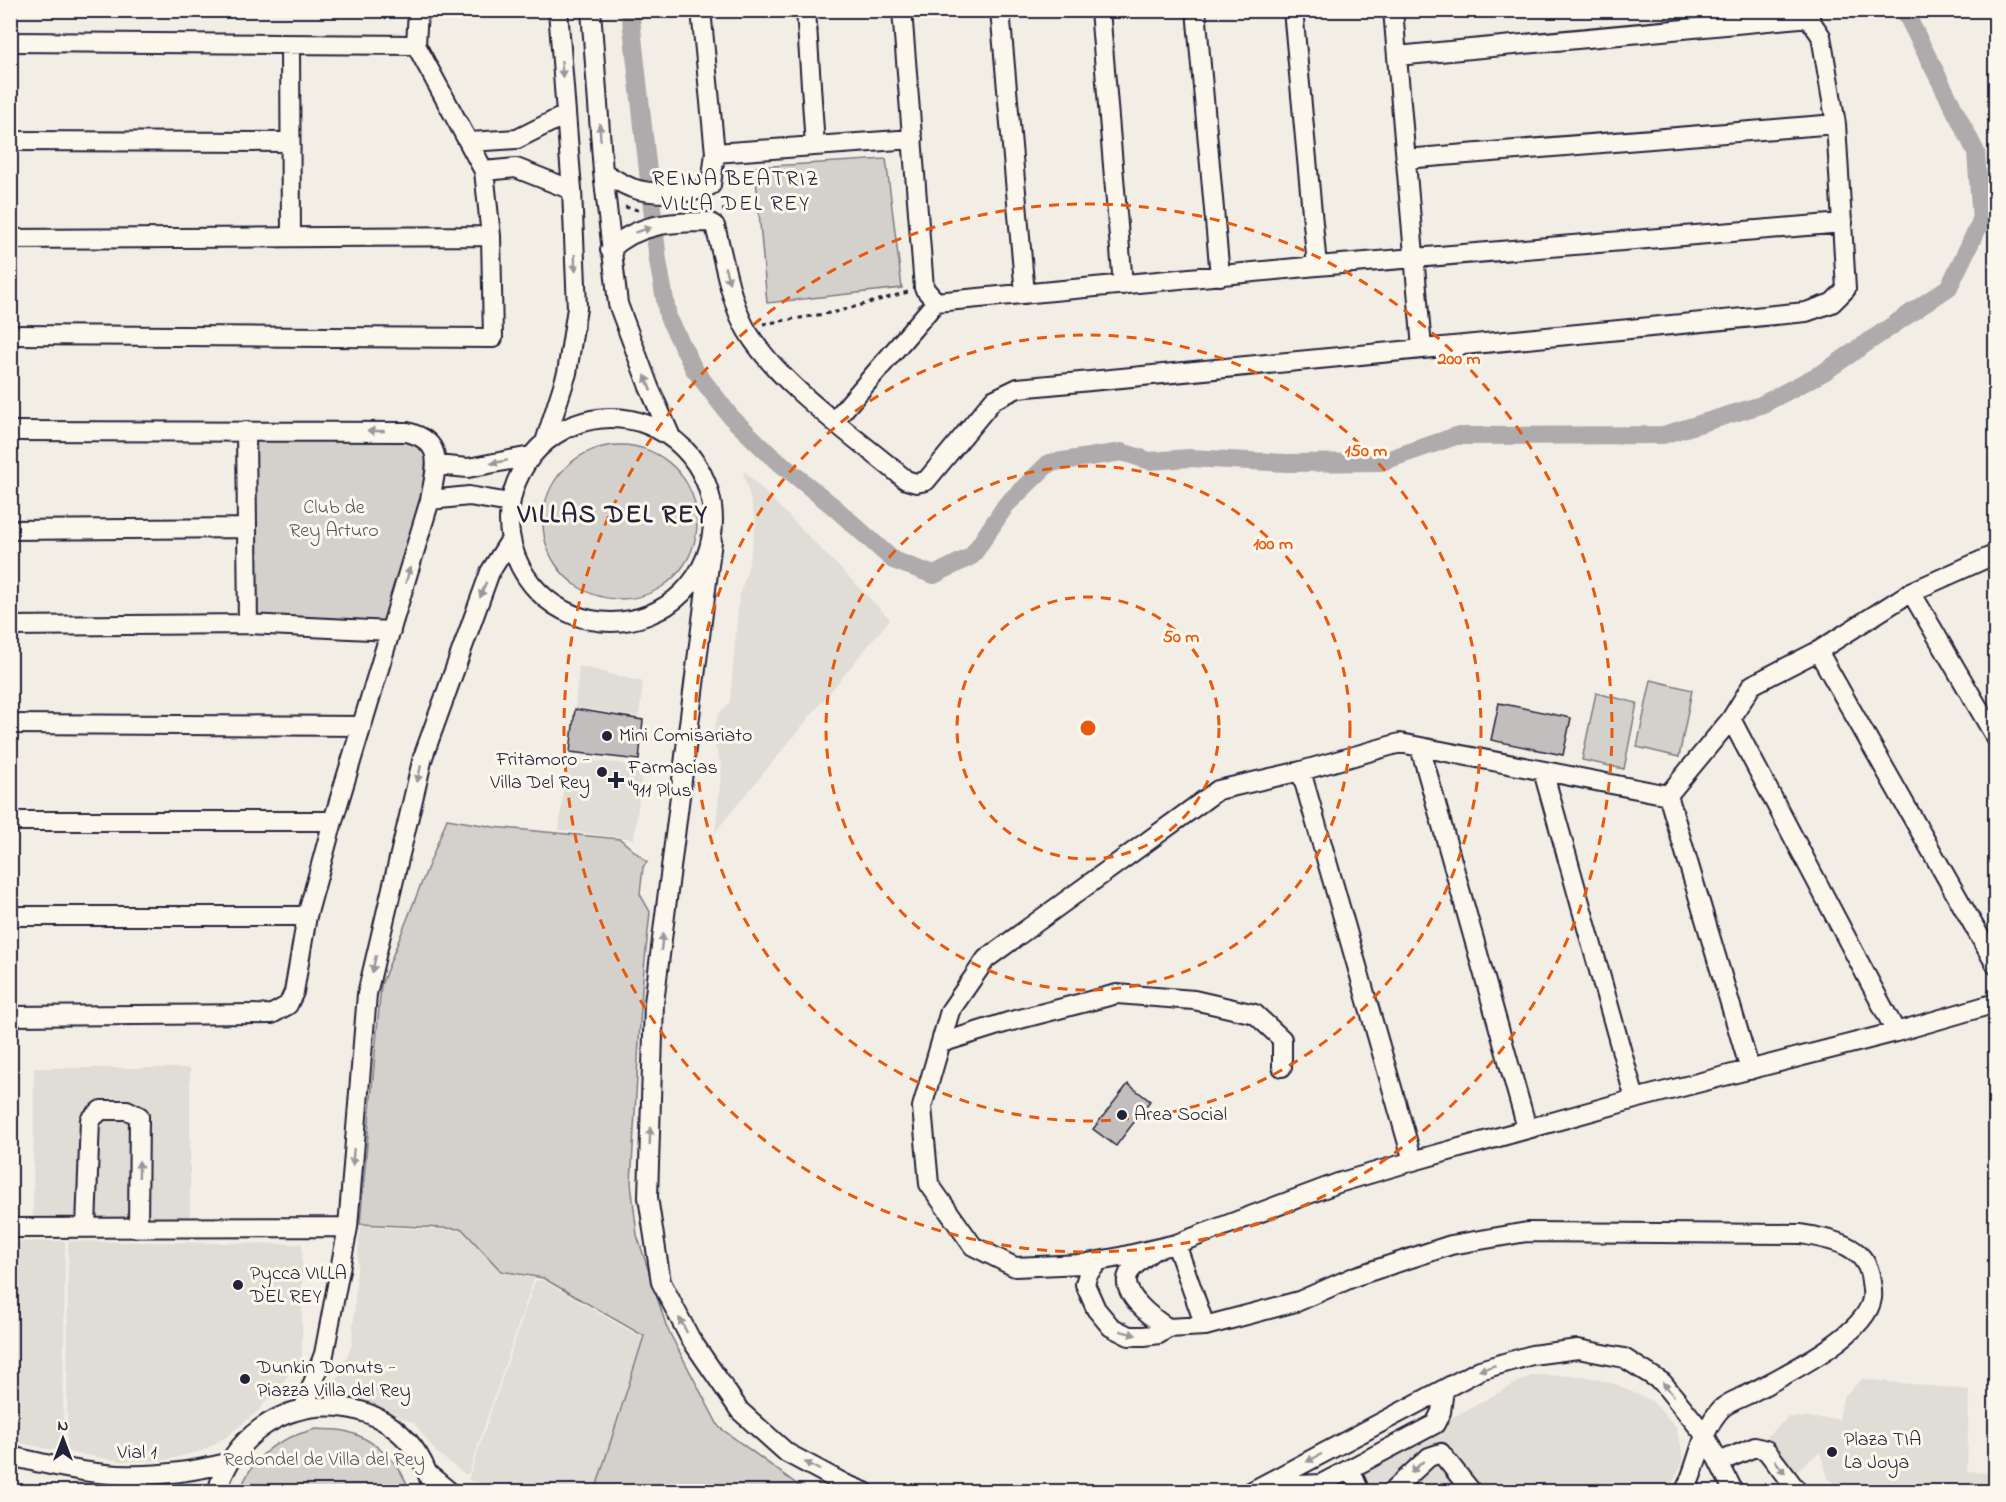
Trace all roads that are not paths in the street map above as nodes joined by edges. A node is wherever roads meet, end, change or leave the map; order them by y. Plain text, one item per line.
1 (418, 10) edge
2 (558, 10) edge
3 (591, 10) edge
4 (701, 10) edge
5 (806, 10) edge
6 (902, 10) edge
7 (1000, 10) edge
8 (1100, 10) edge
9 (1196, 10) edge
10 (1293, 10) edge
11 (1393, 10) edge
12 (1806, 14) edge
13 (10, 42) edge
14 (290, 45) junction
15 (416, 45) junction
16 (1397, 56) junction
17 (565, 115) junction
18 (1836, 124) junction
19 (913, 140) junction
20 (10, 141) edge
21 (290, 142) junction
22 (470, 142) junction
23 (815, 146) junction
24 (715, 153) junction
25 (1405, 159) junction
26 (484, 171) junction
27 (603, 172) junction
28 (572, 190) junction
29 (1843, 224) junction
30 (491, 236) junction
31 (291, 237) junction
32 (10, 238) edge
33 (610, 250) junction
34 (1413, 260) junction
35 (1317, 266) junction
36 (1220, 276) junction
37 (1123, 285) junction
38 (1024, 294) junction
39 (936, 302) junction
40 (10, 334) edge
41 (1422, 348) junction
42 (835, 420) junction
43 (10, 431) edge
44 (246, 431) junction
45 (672, 437) junction
46 (545, 442) junction
47 (531, 456) junction
48 (436, 465) junction
49 (430, 500) junction
50 (510, 503) junction
51 (247, 528) junction
52 (10, 530) edge
53 (511, 539) junction
54 (712, 541) junction
55 (1995, 554) edge
56 (1911, 592) junction
57 (248, 624) junction
58 (10, 626) edge
59 (391, 631) junction
60 (1818, 651) junction
61 (1731, 719) junction
62 (10, 724) edge
63 (361, 726) junction
64 (1995, 738) edge
65 (1420, 747) junction
66 (1301, 771) junction
67 (1544, 771) junction
68 (1668, 795) junction
69 (10, 821) edge
70 (333, 821) junction
71 (10, 916) edge
72 (307, 916) junction
73 (1995, 964) edge
74 (1995, 1003) edge
75 (10, 1016) edge
76 (1896, 1032) junction
77 (941, 1043) junction
78 (1282, 1067) dead end
79 (1750, 1070) junction
80 (1635, 1099) junction
81 (1527, 1128) junction
82 (1413, 1161) junction
83 (86, 1227) junction
84 (138, 1227) junction
85 (348, 1227) junction
86 (10, 1228) edge
87 (1176, 1244) junction
88 (1155, 1249) junction
89 (1099, 1261) junction
90 (1205, 1326) junction
91 (1168, 1328) junction
92 (1444, 1389) junction
93 (304, 1407) junction
94 (1705, 1435) junction
95 (10, 1456) edge
96 (1719, 1462) junction
97 (228, 1463) junction
98 (1350, 1469) junction
99 (427, 1473) junction
100 (1277, 1478) junction
101 (217, 1491) edge
102 (433, 1491) edge
103 (450, 1491) edge
104 (865, 1491) edge
105 (1250, 1491) edge
106 (1360, 1491) edge
107 (1391, 1491) edge
108 (1472, 1491) edge
109 (1684, 1491) edge
110 (1734, 1491) edge
111 (1798, 1491) edge

1 - 15 street
2 -> 17 street
27 -> 3 street
4 - 24 street
5 - 23 street
6 - 19 street
7 - 38 street
8 - 37 street
9 - 36 street
10 - 35 street
11 - 16 street
12 - 16 street
12 - 18 street
13 - 14 street
14 - 15 street
14 - 21 street
15 - 22 street
16 - 25 street
17 - 22 street
17 - 28 street
18 - 25 street
18 - 29 street
19 - 23 street
19 - 39 street
20 - 21 street
21 - 31 street
22 - 26 street
23 - 24 street
24 - 27 street
25 - 34 street
26 - 28 street
26 - 30 street
27 - 33 street
28 -> 46 street
29 - 34 street
29 - 41 street
30 - 31 street
30 - 40 street
31 - 32 street
33 -> 42 street
45 -> 33 street
34 - 35 street
34 - 41 street
35 - 36 street
36 - 37 street
37 - 38 street
38 - 39 street
39 - 42 street
41 - 42 street
43 - 44 street
48 -> 44 street
44 - 51 street
45 - 46 street
45 - 54 street
46 - 47 street
47 -> 48 street
47 - 50 street
48 - 49 street
49 - 50 street
59 -> 49 street
50 - 53 street
51 - 52 street
51 - 57 street
53 - 54 street
53 -> 85 street
104 -> 54 street
55 - 56 street
56 - 60 street
56 - 64 street
57 - 58 street
57 - 59 street
59 - 63 street
60 - 61 street
60 - 73 street
61 - 68 street
61 - 76 street
62 - 63 street
63 - 70 street
65 - 66 street
65 - 67 street
65 - 81 street
66 - 77 street
66 - 82 street
67 - 68 street
67 - 80 street
68 - 79 street
69 - 70 street
70 - 72 street
71 - 72 street
72 - 75 street
74 - 76 street
76 - 79 street
77 - 78 street
77 - 89 street
79 - 80 street
80 - 81 street
81 - 82 street
82 - 87 street
83 - 84 street
84 -> 83 street
83 - 86 street
84 - 85 street
85 - 93 street
87 - 88 street
87 - 90 street
88 - 89 street
88 - 91 street
89 -> 91 street
90 - 91 street
90 - 94 street
94 -> 92 street
92 - 98 street
92 -> 100 street
93 - 97 street
93 - 99 street
94 - 96 street
94 - 109 street
95 - 97 street, Vial 1
96 - 110 street
96 -> 111 street
97 - 101 street
98 - 100 street
98 - 106 street
99 - 102 street
99 - 103 street
100 - 105 street
108 -> 107 street

